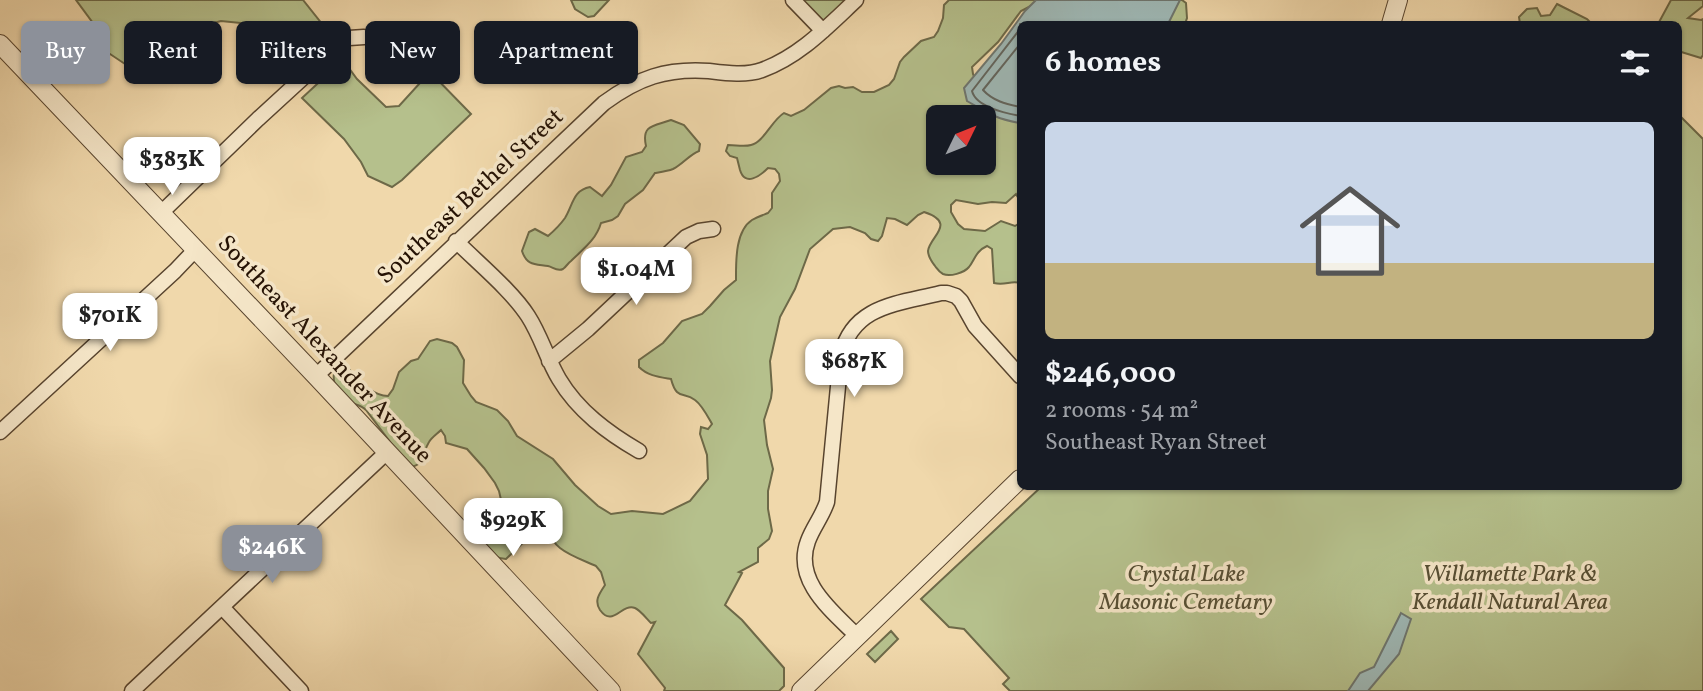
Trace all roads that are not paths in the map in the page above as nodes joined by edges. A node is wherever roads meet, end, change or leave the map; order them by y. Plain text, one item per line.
1 (793, 0) edge
2 (856, 0) edge
3 (1398, 0) edge
4 (1392, 21) edge
5 (823, 31) junction
6 (364, 37) dead end
7 (0, 44) edge
8 (161, 213) junction
9 (713, 229) dead end
10 (456, 241) junction
11 (196, 249) junction
12 (549, 361) junction
13 (1017, 373) edge
14 (316, 376) junction
15 (0, 432) edge
16 (387, 452) junction
17 (639, 452) dead end
18 (1017, 482) edge
19 (222, 607) junction
20 (857, 636) junction
21 (132, 691) edge
22 (301, 691) edge
23 (611, 691) edge
24 (801, 691) edge

1 - 5 street
2 - 5 street, Southeast Bethel Street
3 - 4 street
5 - 10 street, Southeast Bethel Street
6 - 8 street
7 - 8 street, Southeast Alexander Avenue
8 - 11 street, Southeast Alexander Avenue
9 - 12 street
10 - 12 street
10 - 14 street, Southeast Bethel Street
11 - 14 street, Southeast Alexander Avenue
11 - 15 street
12 - 17 street
13 - 20 street
14 - 16 street, Southeast Alexander Avenue
16 - 19 street
16 - 23 street, Southeast Alexander Avenue
18 - 20 street
19 - 21 street
19 - 22 street
20 - 24 street

